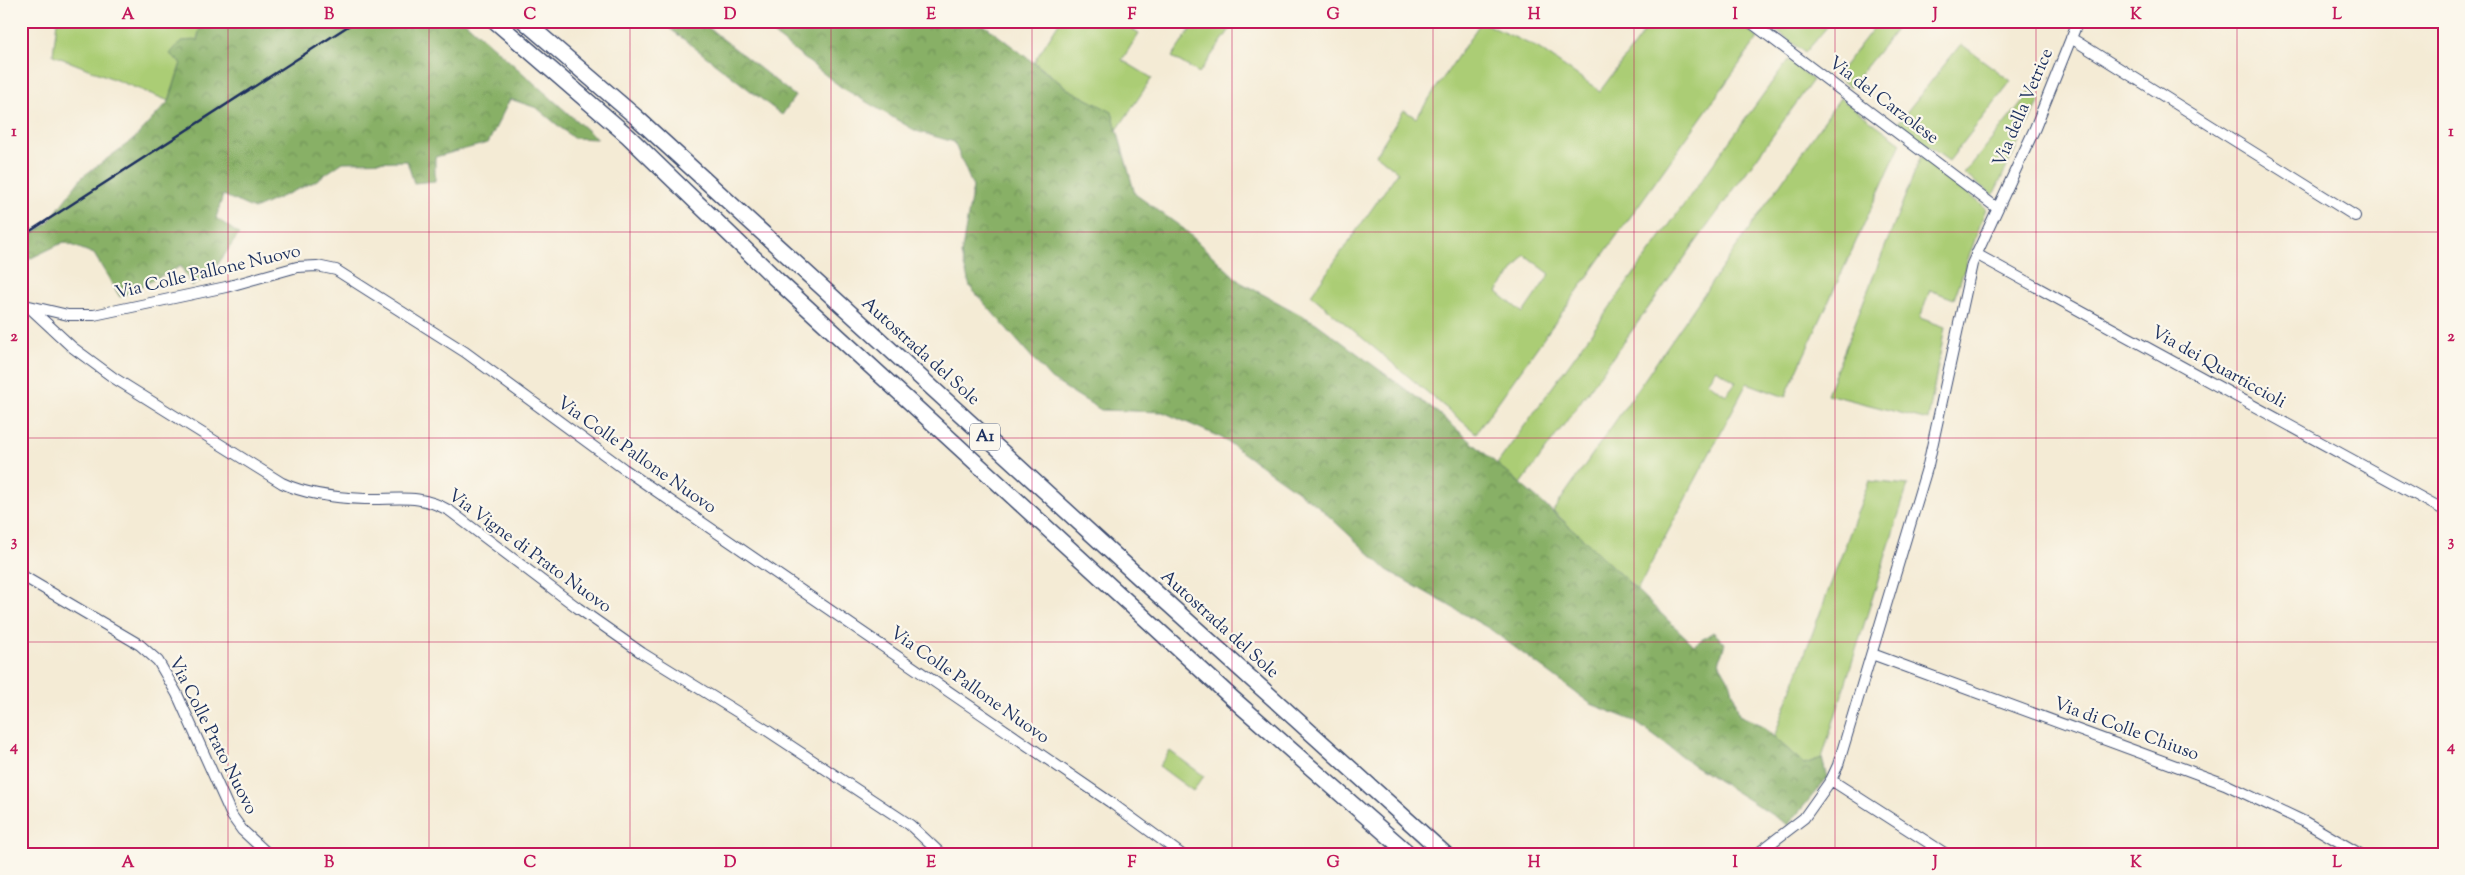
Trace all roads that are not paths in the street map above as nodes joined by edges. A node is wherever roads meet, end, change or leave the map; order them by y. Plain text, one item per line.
1 (495, 21) edge
2 (524, 21) edge
3 (1749, 21) edge
4 (2078, 21) edge
5 (2071, 38) junction
6 (1997, 208) junction
7 (2355, 216) dead end
8 (1976, 254) junction
9 (25, 305) edge
10 (2444, 510) edge
11 (21, 575) edge
12 (1872, 654) junction
13 (1831, 780) junction
14 (268, 854) edge
15 (941, 854) edge
16 (1181, 854) edge
17 (1409, 854) edge
18 (1445, 854) edge
19 (1757, 854) edge
20 (1946, 854) edge
21 (2360, 854) edge

1 - 17 highway, A1
2 - 18 highway, Autostrada del Sole / A1
3 - 6 street, Via del Carzolese
4 - 5 street, Via della Vetrice
5 - 6 street, Via della Vetrice
5 - 7 street
6 - 8 street, Via della Vetrice
8 - 10 street, Via dei Quarticcioli
8 - 12 street, Via della Vetrice
9 - 15 street, Via Vigne di Prato Nuovo
9 - 16 street, Via Colle Pallone Nuovo
11 - 14 street, Via Colle Prato Nuovo
12 - 13 street, Via della Vetrice
12 - 21 street, Via di Colle Chiuso
13 - 19 street
13 - 20 street

